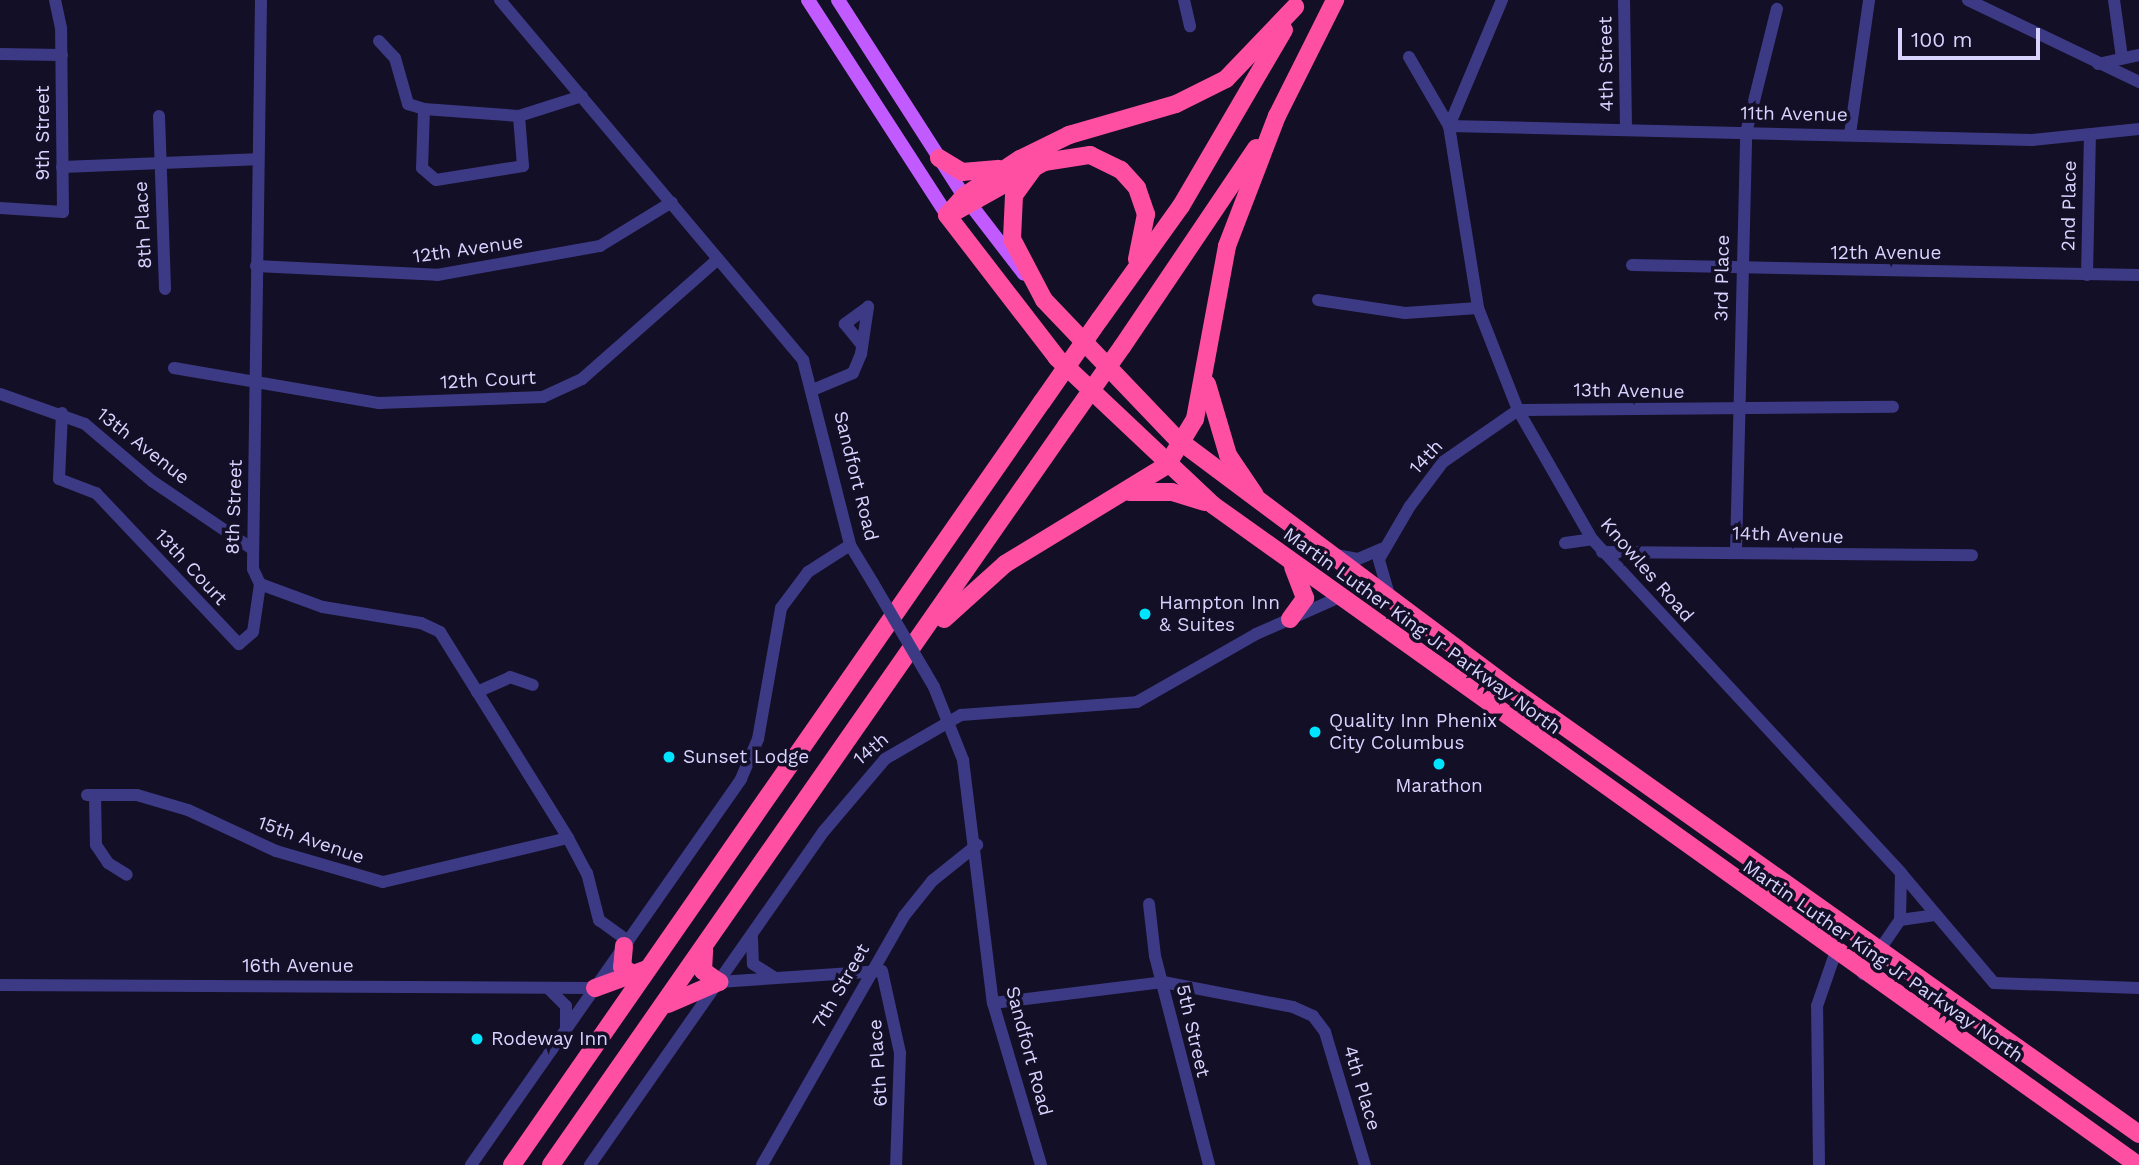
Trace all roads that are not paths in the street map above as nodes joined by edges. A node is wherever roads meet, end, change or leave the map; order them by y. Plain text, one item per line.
1 (55, 0) edge
2 (261, 0) edge
3 (500, 0) edge
4 (808, 0) edge
5 (838, 0) edge
6 (1184, 0) edge
7 (1335, 0) edge
8 (1502, 0) edge
9 (1624, 0) edge
10 (1869, 0) edge
11 (1968, 0) edge
12 (2114, 0) edge
13 (1297, 3) edge
14 (1777, 9) dead end
15 (1190, 26) dead end
16 (379, 41) dead end
17 (0, 54) edge
18 (62, 55) junction
19 (2139, 55) edge
20 (1409, 57) dead end
21 (2122, 58) junction
22 (2098, 64) junction
23 (2139, 82) edge
24 (582, 96) junction
25 (424, 109) junction
26 (159, 116) dead end
27 (519, 116) junction
28 (1277, 116) junction
29 (1448, 126) junction
30 (1626, 128) junction
31 (2139, 129) edge
32 (1746, 133) junction
33 (1850, 135) junction
34 (2090, 137) junction
35 (939, 158) junction
36 (158, 159) junction
37 (258, 159) junction
38 (1036, 165) junction
39 (1009, 166) junction
40 (62, 167) junction
41 (968, 201) junction
42 (671, 202) junction
43 (0, 208) edge
44 (947, 215) junction
45 (718, 259) junction
46 (1632, 265) dead end
47 (256, 266) junction
48 (1741, 269) junction
49 (2087, 275) junction
50 (2139, 275) edge
51 (1125, 286) junction
52 (165, 289) dead end
53 (1044, 300) junction
54 (1318, 300) dead end
55 (1478, 308) junction
56 (862, 345) dead end
57 (174, 368) dead end
58 (1205, 372) junction
59 (255, 380) junction
60 (815, 389) junction
61 (0, 394) edge
62 (1894, 407) dead end
63 (1518, 410) junction
64 (1740, 411) junction
65 (62, 413) junction
66 (1177, 439) junction
67 (1167, 465) junction
68 (1129, 492) junction
69 (1213, 505) junction
70 (1263, 507) junction
71 (1592, 539) junction
72 (1565, 543) dead end
73 (850, 545) junction
74 (251, 548) junction
75 (1382, 549) junction
76 (1602, 552) junction
77 (1737, 552) junction
78 (1325, 554) junction
79 (1972, 555) dead end
80 (1290, 561) junction
81 (260, 584) junction
82 (1340, 597) junction
83 (1393, 601) junction
84 (1290, 619) junction
85 (905, 663) junction
86 (533, 685) dead end
87 (477, 692) junction
88 (948, 720) junction
89 (568, 838) junction
90 (977, 845) junction
91 (1901, 873) junction
92 (127, 875) dead end
93 (1149, 904) dead end
94 (1935, 915) junction
95 (1900, 920) junction
96 (753, 932) junction
97 (626, 944) junction
98 (704, 950) junction
99 (1879, 951) junction
100 (1835, 954) junction
101 (652, 965) junction
102 (872, 968) junction
103 (1863, 974) junction
104 (636, 976) junction
105 (777, 979) junction
106 (719, 982) junction
107 (1163, 982) junction
108 (0, 985) edge
109 (547, 988) junction
110 (595, 988) junction
111 (2139, 988) edge
112 (993, 1003) junction
113 (665, 1006) junction
114 (613, 1021) junction
115 (565, 1032) junction
116 (2139, 1134) edge
117 (471, 1165) edge
118 (512, 1165) edge
119 (551, 1165) edge
120 (590, 1165) edge
121 (762, 1165) edge
122 (896, 1165) edge
123 (1041, 1165) edge
124 (1209, 1165) edge
125 (1365, 1165) edge
126 (1819, 1165) edge
127 (2138, 1165) edge

1 - 18 street, 9th Street
2 - 37 street, 8th Street
3 - 24 street, Sandfort Road
4 - 44 main road, Martin Luther King Jr Parkway North
5 - 35 main road, Martin Luther King Jr Parkway North
6 - 15 street
7 - 28 highway
8 - 29 street
9 - 30 street, 4th Street
10 - 33 street
11 - 22 street
12 - 21 street
13 - 39 highway
13 - 51 highway
14 - 32 street, 3rd Place
16 - 25 street
17 - 18 street
18 - 40 street, 9th Street
19 - 21 street
20 - 29 street, Knowles Road
21 - 22 street
22 - 23 street
24 - 27 street
24 - 42 street, Sandfort Road
25 - 27 street
25 - 27 street
26 - 36 street, 8th Place
28 - 58 highway
28 - 85 highway, bridge
29 - 30 street, 11th Avenue
29 - 55 street, Knowles Road
30 - 32 street, 11th Avenue
31 - 34 street, 11th Avenue
32 - 33 street, 11th Avenue
32 - 48 street, 3rd Place
33 - 34 street, 11th Avenue
34 - 49 street, 2nd Place
35 - 39 highway
35 - 41 main road, Martin Luther King Jr Parkway North
36 - 37 street
36 - 40 street
36 - 52 street, 8th Place
37 - 47 street, 8th Street
38 - 41 highway
38 - 51 highway
38 - 53 highway
39 - 41 highway
40 - 43 street, 9th Street
41 - 44 highway
41 - 53 main road, Martin Luther King Jr Parkway North
42 - 45 street, Sandfort Road
42 - 47 street, 12th Avenue
44 - 67 highway, Martin Luther King Jr Parkway North
45 - 59 street, 12th Court
45 - 60 street, Sandfort Road
46 - 48 street, 12th Avenue
47 - 59 street, 8th Street
48 - 49 street, 12th Avenue
48 - 64 street, 3rd Place
49 - 50 street, 12th Avenue
51 - 101 highway, bridge
53 - 66 highway, Martin Luther King Jr Parkway North
54 - 55 street
55 - 63 street, Knowles Road
56 - 60 street
57 - 59 street, 12th Court
58 - 66 highway
58 - 70 highway
59 - 74 street, 8th Street
60 - 73 street, Sandfort Road
61 - 65 street, 13th Avenue
62 - 64 street, 13th Avenue
63 - 64 street, 13th Avenue
63 - 71 street, Knowles Road
63 - 75 street, 14th
64 - 77 street, 3rd Place
65 - 74 street, 13th Avenue
65 - 81 street, 13th Court
66 - 67 highway
66 - 70 highway, Martin Luther King Jr Parkway North
67 - 68 highway
67 - 69 highway, Martin Luther King Jr Parkway North
68 - 69 highway
68 - 85 highway
69 - 80 highway, Martin Luther King Jr Parkway North
70 - 78 highway, Martin Luther King Jr Parkway North
71 - 72 street
71 - 76 street, Knowles Road
73 - 88 street, Sandfort Road, bridge
73 - 97 street
74 - 81 street, 8th Street
75 - 78 street
75 - 83 street
76 - 77 street, 14th Avenue
76 - 91 street, Knowles Road
77 - 79 street, 14th Avenue
78 - 83 highway, Martin Luther King Jr Parkway North
80 - 82 highway, Martin Luther King Jr Parkway North
80 - 84 highway
81 - 87 street
82 - 83 highway
82 - 84 street, 14th
82 - 100 highway, Martin Luther King Jr Parkway North
83 - 99 highway, Martin Luther King Jr Parkway North
84 - 88 street, 14th
85 - 98 highway
86 - 87 street
87 - 89 street
88 - 90 street, Sandfort Road
88 - 96 street, 14th
89 - 92 street, 15th Avenue
89 - 97 street
90 - 102 street, 7th Street
90 - 112 street, Sandfort Road
91 - 94 street, Knowles Road
91 - 95 street
93 - 107 street, 5th Street
94 - 95 street
94 - 111 street, Knowles Road
95 - 99 street
96 - 105 street
96 - 106 street, 14th
97 - 104 highway
97 - 110 street
98 - 106 highway
98 - 113 highway
99 - 103 street
99 - 116 highway, Martin Luther King Jr Parkway North
100 - 103 highway, Martin Luther King Jr Parkway North
100 - 126 street
101 - 104 highway
101 - 114 highway
102 - 105 street
102 - 121 street, 7th Street
102 - 122 street, 6th Place
103 - 127 highway, Martin Luther King Jr Parkway North
104 - 110 highway
105 - 106 street
106 - 113 highway
106 - 120 street, 14th
107 - 112 street
107 - 124 street, 5th Street
107 - 125 street, 4th Place
108 - 109 street, 16th Avenue
109 - 110 street, 16th Avenue
109 - 115 street
110 - 114 highway
110 - 115 street
112 - 123 street, Sandfort Road
113 - 119 highway
114 - 118 highway
115 - 117 street

